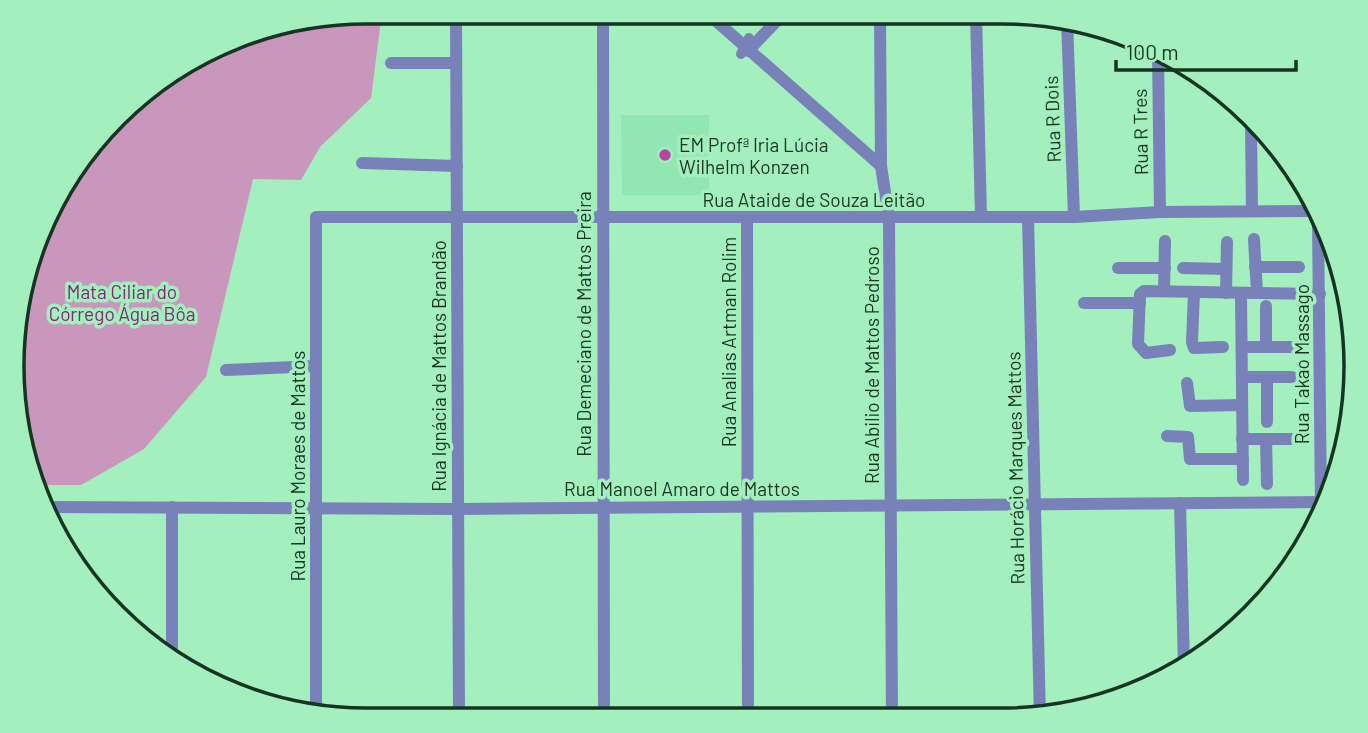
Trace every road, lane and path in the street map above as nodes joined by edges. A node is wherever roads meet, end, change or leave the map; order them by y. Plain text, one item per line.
1 (456, 24) edge
2 (603, 24) edge
3 (719, 24) edge
4 (773, 24) edge
5 (880, 24) edge
6 (975, 24) edge
7 (1067, 31) edge
8 (746, 48) junction
9 (391, 63) dead end
10 (456, 63) junction
11 (1158, 63) edge
12 (1251, 133) edge
13 (362, 163) dead end
14 (457, 166) junction
15 (881, 166) junction
16 (1252, 211) junction
17 (1306, 211) edge
18 (1160, 212) junction
19 (316, 217) joint
20 (981, 217) junction
21 (1028, 217) junction
22 (1074, 217) junction
23 (747, 218) junction
24 (889, 218) junction
25 (462, 219) junction
26 (601, 220) junction
27 (1254, 239) dead end
28 (1318, 240) edge
29 (1165, 241) dead end
30 (1227, 242) dead end
31 (1255, 267) junction
32 (1299, 267) dead end
33 (1118, 268) dead end
34 (1165, 268) junction
35 (1183, 268) dead end
36 (1226, 269) junction
37 (1164, 292) junction
38 (1194, 292) junction
39 (1226, 293) junction
40 (1257, 293) junction
41 (1320, 294) junction
42 (1241, 295) junction
43 (1084, 303) dead end
44 (1140, 303) junction
45 (1266, 306) dead end
46 (1242, 347) junction
47 (1266, 347) junction
48 (1294, 347) dead end
49 (1223, 348) dead end
50 (1170, 350) dead end
51 (316, 366) junction
52 (226, 370) dead end
53 (1242, 377) junction
54 (1267, 377) junction
55 (1292, 377) dead end
56 (1187, 383) dead end
57 (1242, 405) junction
58 (1267, 422) dead end
59 (1167, 436) dead end
60 (1242, 439) junction
61 (1266, 439) junction
62 (1293, 439) dead end
63 (1243, 459) junction
64 (1243, 480) dead end
65 (1267, 484) dead end
66 (1322, 484) edge
67 (1180, 503) junction
68 (1314, 503) edge
69 (1035, 504) junction
70 (891, 505) junction
71 (316, 506) junction
72 (55, 507) edge
73 (172, 507) junction
74 (743, 507) junction
75 (603, 508) junction
76 (462, 509) junction
77 (172, 648) edge
78 (1184, 656) edge
79 (316, 705) edge
80 (1040, 707) edge
81 (459, 708) edge
82 (604, 708) edge
83 (748, 708) edge
84 (891, 708) edge

1 - 10 street, Rua Ignácia de Mattos Brandão
2 - 26 street, Rua Demeciano de Mattos Preira
3 - 8 street
4 - 8 street
5 - 15 street, Rua Abilio de Mattos Pedroso
6 - 20 street
7 - 22 street, Rua R Dois
8 - 15 street
9 - 10 street
10 - 14 street, Rua Ignácia de Mattos Brandão
11 - 18 street, Rua R Tres
12 - 16 street
13 - 14 street
14 - 25 street, Rua Ignácia de Mattos Brandão
15 - 24 street, Rua Abilio de Mattos Pedroso
16 - 17 street, Rua Ataide de Souza Leitão
16 - 18 street, Rua Ataide de Souza Leitão
18 - 22 street, Rua Ataide de Souza Leitão
19 - 25 street, Rua Ataide de Souza Leitão
19 - 51 street, Rua Lauro Moraes de Mattos
20 - 21 street, Rua Ataide de Souza Leitão
20 - 24 street, Rua Ataide de Souza Leitão
21 - 22 street, Rua Ataide de Souza Leitão
21 - 69 street, Rua Horácio Marques Mattos
23 - 24 street, Rua Ataide de Souza Leitão
23 - 26 street, Rua Ataide de Souza Leitão
23 - 74 street, Rua Analias Artman Rolim
24 - 70 street, Rua Abilio de Mattos Pedroso
25 - 26 street, Rua Ataide de Souza Leitão
25 - 76 street, Rua Ignácia de Mattos Brandão
26 - 75 street, Rua Demeciano de Mattos Preira
27 - 31 street
28 - 41 street, Rua Takao Massago
29 - 34 street
30 - 36 street
31 - 32 street
31 - 40 street
33 - 34 street
34 - 37 street
35 - 36 street
36 - 39 street
37 - 38 street
37 - 44 street
38 - 39 street
38 - 49 street
39 - 42 street
40 - 41 street
40 - 42 street
41 - 66 street, Rua Takao Massago
42 - 46 street
43 - 44 street
44 - 50 street
45 - 47 street
46 - 47 street
46 - 53 street
47 - 48 street
51 - 52 street
51 - 71 street, Rua Lauro Moraes de Mattos
53 - 54 street
53 - 57 street
54 - 55 street
54 - 58 street
56 - 57 street
57 - 60 street
59 - 63 street
60 - 61 street
60 - 63 street
61 - 62 street
61 - 65 street
63 - 64 street
67 - 68 street, Rua Manoel Amaro de Mattos
67 - 69 street, Rua Manoel Amaro de Mattos
67 - 78 street
69 - 70 street, Rua Manoel Amaro de Mattos
69 - 80 street, Rua Horácio Marques Mattos
70 - 74 street, Rua Manoel Amaro de Mattos
70 - 84 street, Rua Abilio de Mattos Pedroso
71 - 73 street, Rua Manoel Amaro de Mattos
71 - 76 street, Rua Manoel Amaro de Mattos
71 - 79 street, Rua Lauro Moraes de Mattos
72 - 73 street, Rua Manoel Amaro de Mattos
73 - 77 street
74 - 75 street, Rua Manoel Amaro de Mattos
74 - 83 street, Rua Analias Artman Rolim
75 - 76 street, Rua Manoel Amaro de Mattos
75 - 82 street, Rua Demeciano de Mattos Preira
76 - 81 street, Rua Ignácia de Mattos Brandão

